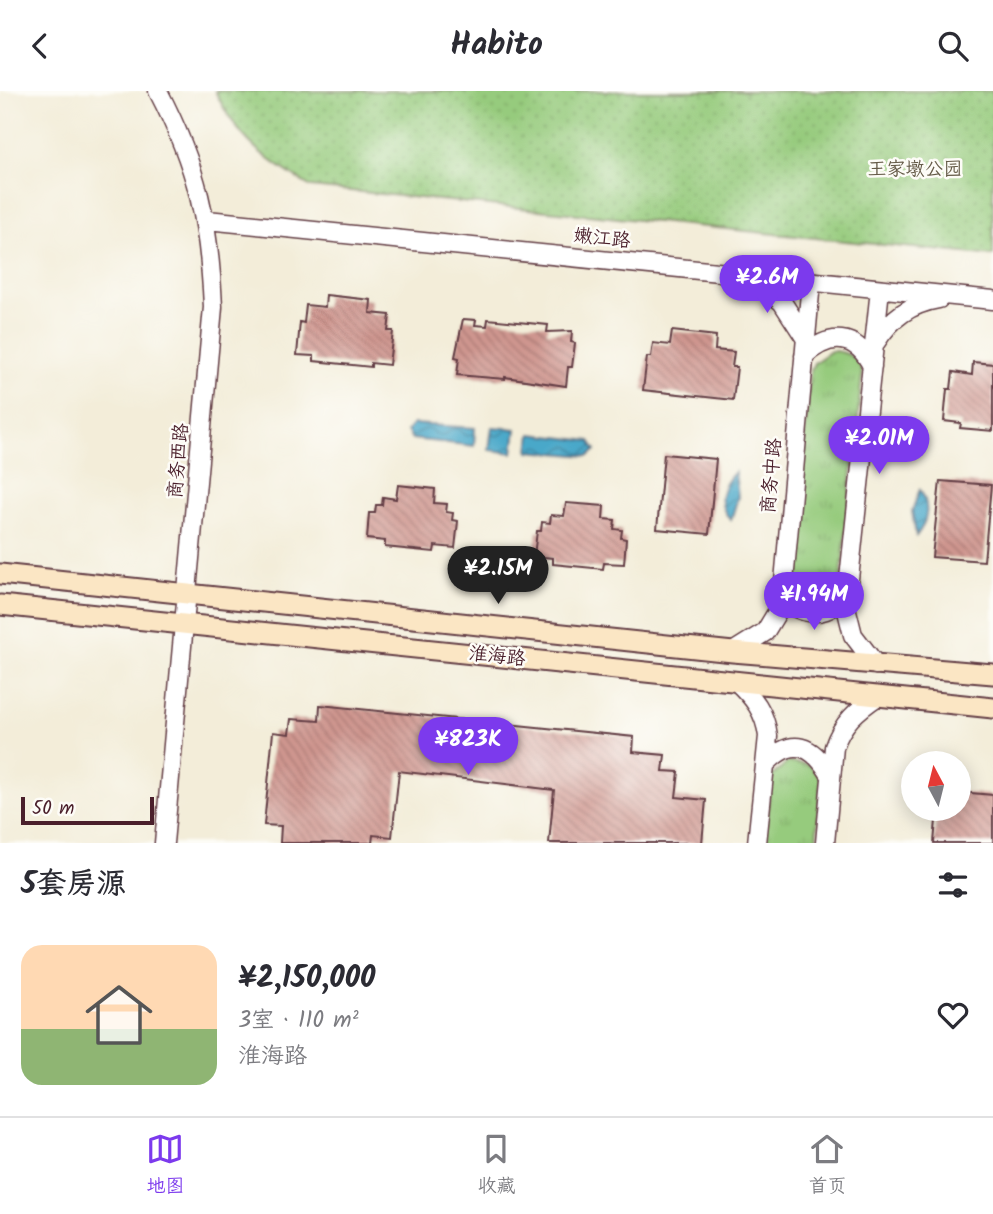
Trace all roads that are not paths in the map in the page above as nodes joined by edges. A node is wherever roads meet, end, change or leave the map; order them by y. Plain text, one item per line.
1 (158, 91) edge
2 (206, 220) junction
3 (748, 275) junction
4 (811, 282) junction
5 (880, 289) junction
6 (954, 296) junction
7 (993, 300) edge
8 (874, 345) junction
9 (805, 348) junction
10 (872, 366) junction
11 (0, 574) edge
12 (783, 587) junction
13 (848, 589) junction
14 (188, 594) junction
15 (0, 605) edge
16 (185, 624) junction
17 (733, 652) junction
18 (876, 665) junction
19 (993, 674) edge
20 (736, 681) junction
21 (878, 696) junction
22 (993, 708) edge
23 (765, 765) junction
24 (831, 776) junction
25 (164, 843) edge
26 (757, 843) edge
27 (825, 843) edge

1 - 2 street, 商务西路
2 - 3 street, 嫩江路
2 - 14 street, 商务西路
3 - 4 street, 嫩江路
3 - 9 street
4 - 5 street, 嫩江路
4 - 9 street, 商务中路
5 - 6 street, 嫩江路
5 - 8 street
6 - 7 street, 嫩江路
6 - 8 street
8 - 10 street
9 - 10 street
9 - 12 street, 商务中路
10 - 13 street
11 - 14 main road, 淮海路
12 - 13 street
12 - 17 street, 商务中路
13 - 18 street
14 - 16 street, 商务西路
14 - 17 main road, 淮海路
15 - 16 main road, 淮海路
16 - 20 main road, 淮海路
16 - 25 street, 商务西路
17 - 18 main road, 淮海路
18 - 19 main road, 淮海路
20 - 21 main road, 淮海路
20 - 23 street
21 - 22 main road, 淮海路
21 - 24 street
23 - 24 street
23 - 26 street
24 - 27 street

